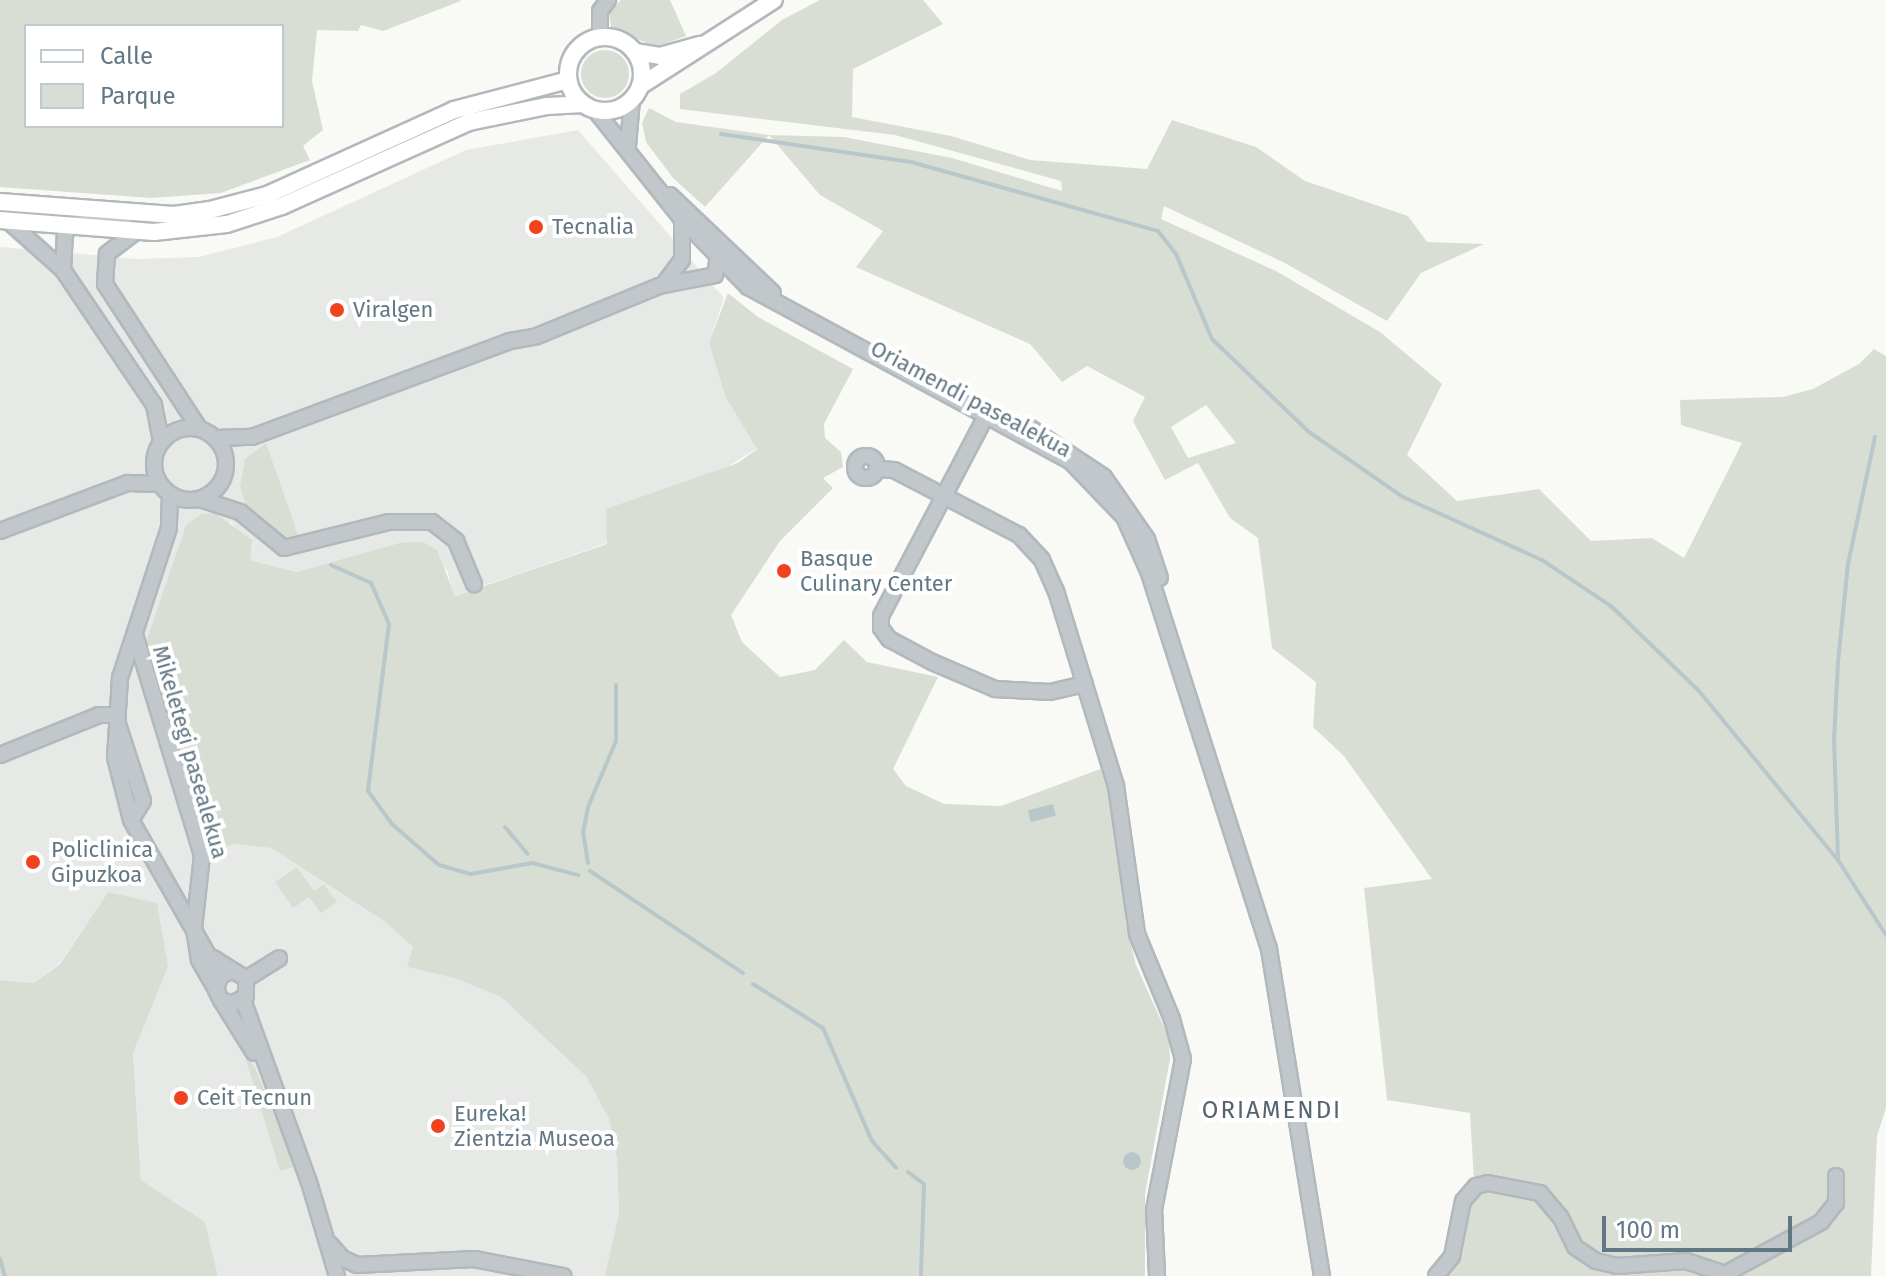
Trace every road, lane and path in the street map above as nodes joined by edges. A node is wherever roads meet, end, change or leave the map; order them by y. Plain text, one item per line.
1 (608, 0) edge
2 (773, 1) edge
3 (600, 37) junction
4 (701, 45) junction
5 (635, 52) junction
6 (568, 80) junction
7 (636, 93) junction
8 (589, 107) junction
9 (628, 146) junction
10 (666, 194) junction
11 (0, 202) edge
12 (142, 212) junction
13 (681, 218) junction
14 (4, 220) edge
15 (70, 225) junction
16 (137, 231) junction
17 (707, 232) junction
18 (718, 258) junction
19 (63, 270) junction
20 (698, 279) junction
21 (663, 285) junction
22 (748, 287) junction
23 (963, 393) junction
24 (986, 416) junction
25 (199, 428) junction
26 (1043, 435) junction
27 (252, 437) junction
28 (217, 438) junction
29 (158, 447) junction
30 (877, 469) dead end
31 (226, 471) junction
32 (128, 483) junction
33 (165, 489) junction
34 (944, 497) junction
35 (196, 500) junction
36 (240, 512) junction
37 (169, 528) junction
38 (0, 531) edge
39 (474, 584) dead end
40 (136, 634) junction
41 (1085, 684) junction
42 (115, 715) junction
43 (0, 755) edge
44 (194, 929) junction
45 (1269, 949) junction
46 (279, 958) dead end
47 (246, 979) junction
48 (222, 984) junction
49 (243, 1000) junction
50 (262, 1063) junction
51 (1836, 1176) dead end
52 (330, 1243) junction
53 (337, 1276) edge
54 (563, 1276) edge
55 (1157, 1276) edge
56 (1322, 1276) edge
57 (1436, 1276) edge

1 - 3 street
2 - 4 main road
3 - 5 main road
3 - 6 main road
4 - 5 main road
4 - 7 main road
5 - 7 main road
6 - 8 main road
6 - 12 main road
7 - 8 main road
7 - 9 street
8 - 9 street, Oriamendi pasealekua
8 - 16 main road
9 - 10 street, Oriamendi pasealekua
10 - 13 street, Oriamendi pasealekua
10 - 17 street, Oriamendi pasealekua
11 - 12 main road
12 - 15 street
13 - 18 street, Oriamendi pasealekua
13 - 21 street
14 - 15 main road
14 - 19 street
15 - 16 main road
15 - 19 street
16 - 25 street
17 - 18 street
17 - 23 street, Oriamendi pasealekua
18 - 20 street
18 - 22 street, Oriamendi pasealekua
19 - 29 street
20 - 21 street
20 - 22 street
21 - 27 street
22 - 24 street, Oriamendi pasealekua
23 - 24 street
23 - 26 street, Oriamendi pasealekua
24 - 26 street
24 - 34 street
24 - 45 street, Oriamendi pasealekua
25 - 28 street
25 - 29 street
26 - 45 street, Oriamendi pasealekua
27 - 28 street
27 - 31 street
28 - 31 street
29 - 32 street
29 - 33 street
30 - 34 street
31 - 35 street
31 - 36 street
32 - 33 street
32 - 38 street
33 - 35 street
33 - 37 street, Mikeletegi pasealekua
34 - 41 street
34 - 41 street
35 - 36 street
35 - 37 street, Mikeletegi pasealekua
36 - 39 street
37 - 40 street, Mikeletegi pasealekua
40 - 42 street, Mikeletegi pasealekua
40 - 44 street, Mikeletegi pasealekua
41 - 55 street
42 - 43 street
42 - 44 street, Mikeletegi pasealekua
44 - 48 street, Mikeletegi pasealekua
44 - 48 street, Mikeletegi pasealekua
45 - 56 street, Oriamendi pasealekua
46 - 47 street
47 - 48 street
47 - 49 street, Mikeletegi pasealekua
48 - 49 street
48 - 50 street, Mikeletegi pasealekua
49 - 50 street, Mikeletegi pasealekua
50 - 52 street, Mikeletegi pasealekua
51 - 57 street
52 - 53 street, Mikeletegi pasealekua
52 - 54 street

